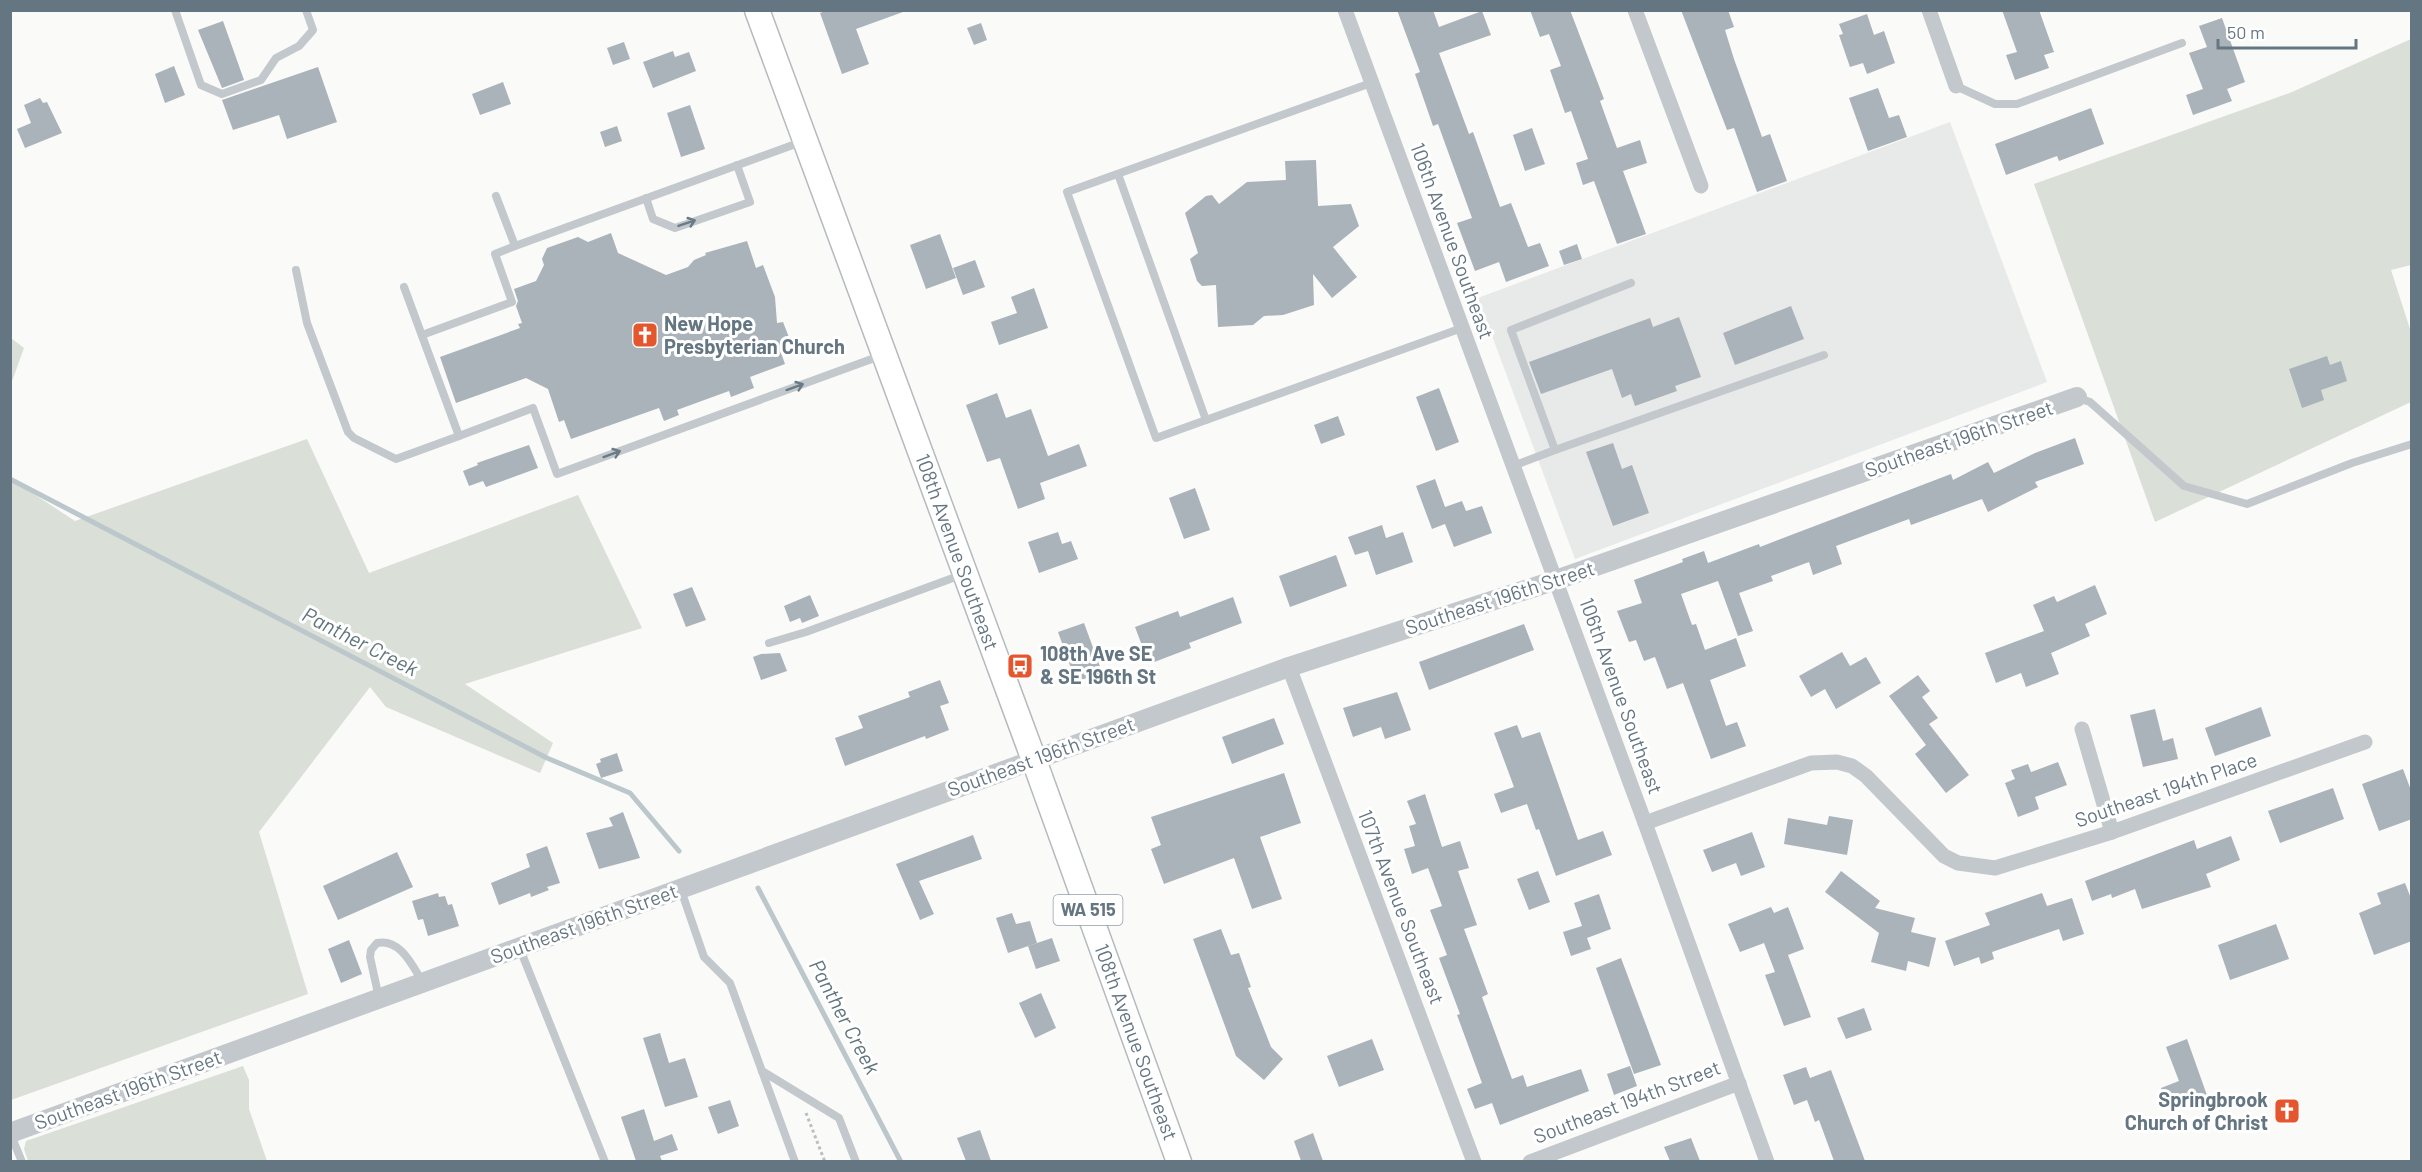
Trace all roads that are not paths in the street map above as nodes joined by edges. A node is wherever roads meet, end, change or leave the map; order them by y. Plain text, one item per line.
1 (175, 10) edge
2 (306, 10) edge
3 (758, 10) edge
4 (1345, 10) edge
5 (1635, 10) edge
6 (1929, 10) edge
7 (2182, 43) dead end
8 (1371, 83) junction
9 (1956, 86) joint
10 (805, 140) junction
11 (737, 165) junction
12 (1118, 174) junction
13 (1701, 186) dead end
14 (496, 196) dead end
15 (646, 198) junction
16 (515, 246) junction
17 (296, 270) dead end
18 (1631, 283) dead end
19 (404, 287) dead end
20 (1462, 328) junction
21 (422, 335) junction
22 (885, 354) junction
23 (1824, 355) dead end
24 (2077, 397) joint
25 (1206, 420) junction
26 (459, 435) junction
27 (2412, 444) edge
28 (1555, 450) junction
29 (1513, 466) junction
30 (966, 573) junction
31 (1556, 580) junction
32 (769, 643) dead end
33 (1288, 667) junction
34 (2082, 729) dead end
35 (2365, 742) dead end
36 (1034, 760) junction
37 (1645, 823) junction
38 (2112, 832) junction
39 (680, 889) junction
40 (519, 947) junction
41 (423, 982) junction
42 (379, 998) junction
43 (762, 1071) junction
44 (1739, 1083) junction
45 (10, 1133) edge
46 (22, 1161) edge
47 (605, 1161) edge
48 (795, 1161) edge
49 (856, 1161) edge
50 (1179, 1161) edge
51 (1474, 1161) edge
52 (1530, 1161) edge
53 (1767, 1161) edge

1 - 2 lane
3 - 10 main road, 108th Avenue Southeast / WA 515
4 - 8 street, 106th Avenue Southeast
5 - 13 street
6 - 9 street
7 - 9 lane
8 - 12 lane
8 - 20 street, 106th Avenue Southeast
10 - 11 lane
10 - 22 main road, 108th Avenue Southeast / WA 515
11 - 15 lane
15 -> 11 lane
12 - 25 lane
12 - 25 lane
14 - 16 lane
15 - 16 lane
16 - 21 lane
17 - 26 lane
18 - 28 lane
19 - 21 lane
20 - 25 lane
20 - 29 street, 106th Avenue Southeast
21 - 26 lane
26 -> 22 lane
22 - 30 main road, 108th Avenue Southeast / WA 515
23 - 28 lane
24 - 27 lane
24 - 31 street, Southeast 196th Street
28 - 29 lane
29 - 31 street, 106th Avenue Southeast
30 - 32 lane
30 - 36 main road, 108th Avenue Southeast / WA 515
31 - 33 street, Southeast 196th Street
31 - 37 street, 106th Avenue Southeast
33 - 36 street, Southeast 196th Street
33 - 51 street, 107th Avenue Southeast
34 - 38 street
35 - 38 street, Southeast 194th Place
36 - 39 street, Southeast 196th Street
36 - 50 main road, 108th Avenue Southeast / WA 515
37 - 38 street, Southeast 194th Place
37 - 44 street, 106th Avenue Southeast
39 - 40 street, Southeast 196th Street
39 - 43 lane
40 - 41 street, Southeast 196th Street
40 - 47 lane
41 - 42 street, Southeast 196th Street
41 - 42 lane
42 - 45 street, Southeast 196th Street
43 - 48 lane
43 - 49 lane
44 - 52 street, Southeast 194th Street
44 - 53 street, 106th Avenue Southeast
45 - 46 lane

